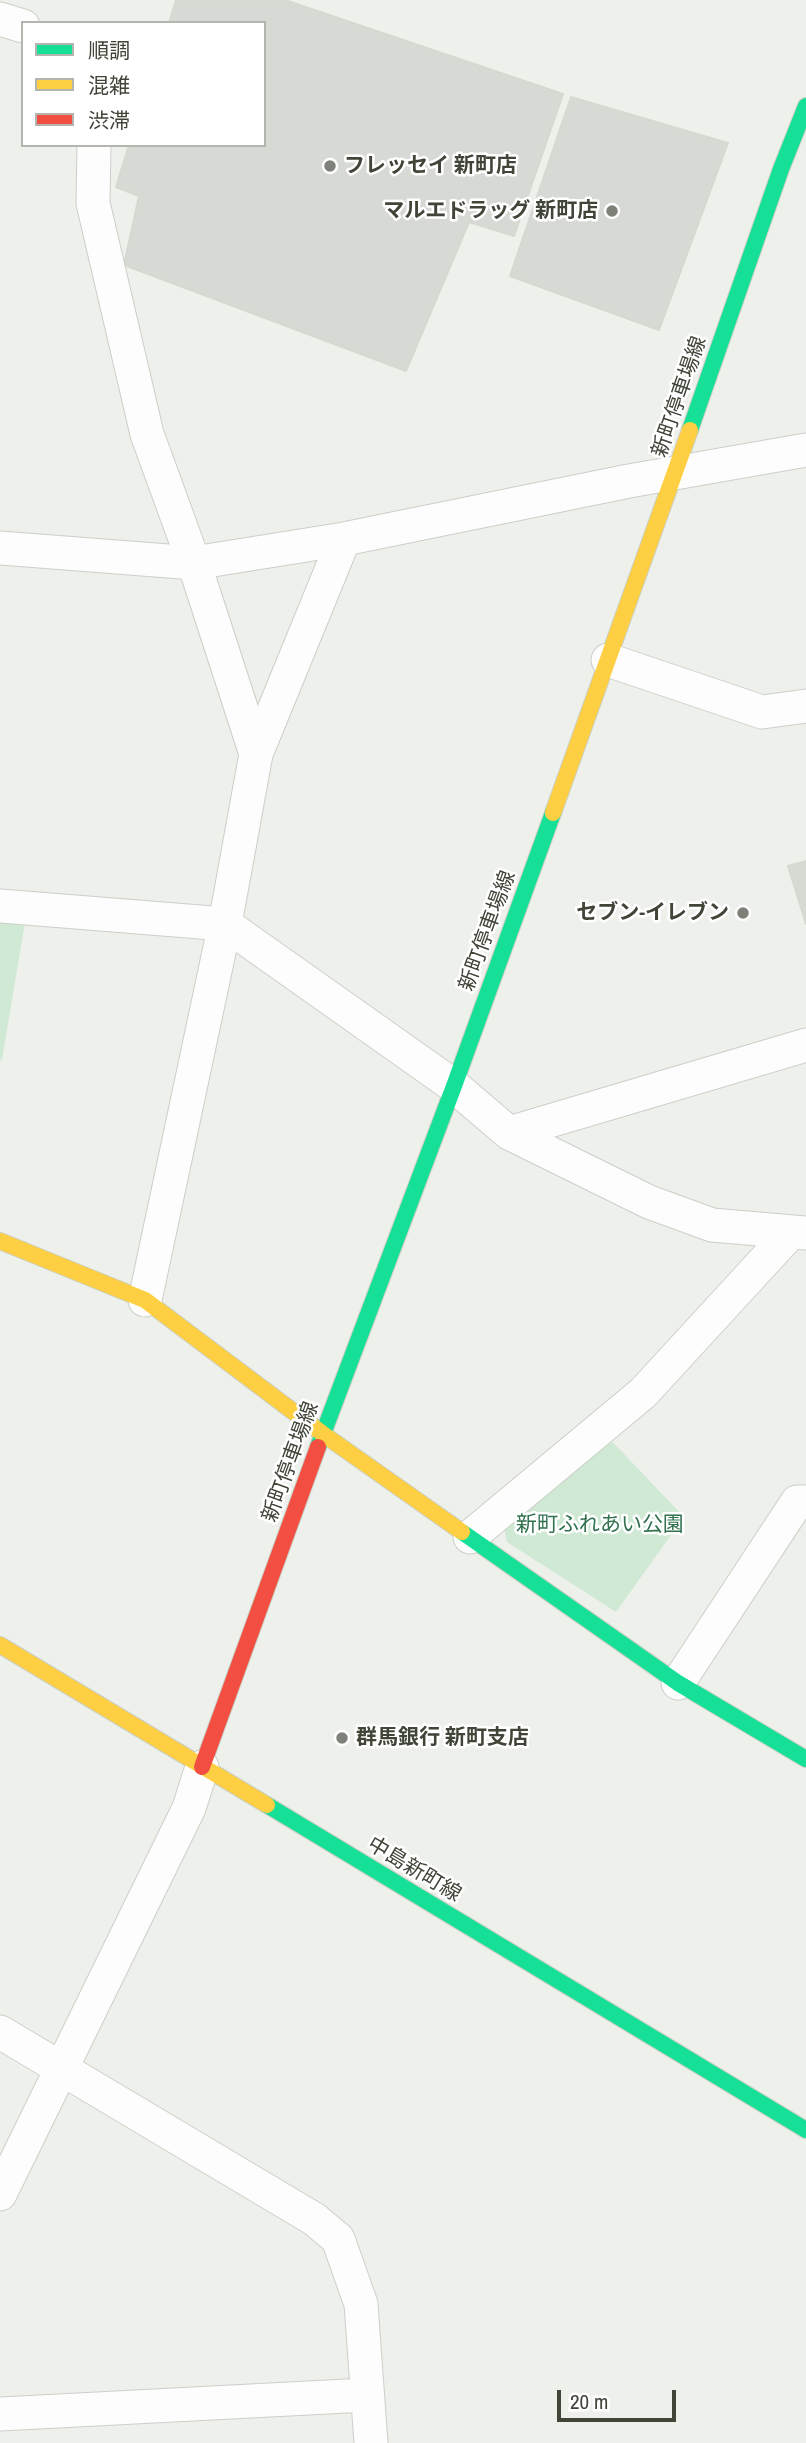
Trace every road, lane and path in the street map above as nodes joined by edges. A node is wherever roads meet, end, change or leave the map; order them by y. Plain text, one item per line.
1 (0, 19) edge
2 (21, 25) edge
3 (806, 106) edge
4 (94, 147) edge
5 (806, 450) edge
6 (675, 474) junction
7 (344, 539) junction
8 (0, 548) edge
9 (194, 563) junction
10 (608, 660) junction
11 (806, 706) edge
12 (256, 754) junction
13 (0, 906) edge
14 (225, 924) junction
15 (806, 1045) edge
16 (454, 1086) junction
17 (509, 1133) junction
18 (798, 1233) edge
19 (0, 1241) edge
20 (145, 1300) junction
21 (323, 1434) junction
22 (806, 1502) edge
23 (470, 1537) junction
24 (0, 1646) edge
25 (678, 1683) junction
26 (806, 1759) edge
27 (202, 1767) junction
28 (0, 2032) edge
29 (61, 2068) junction
30 (806, 2130) edge
31 (0, 2194) edge
32 (366, 2395) junction
33 (0, 2414) edge
34 (371, 2443) edge

1 - 2 street
3 - 6 main road, 新町停車場線
4 - 9 street
5 - 6 street
6 - 7 street
6 - 10 main road, 新町停車場線
7 - 9 street
7 - 12 street
8 - 9 street
9 - 12 street
10 - 11 street
10 - 16 main road, 新町停車場線
12 - 14 street
13 - 14 street
14 - 16 street
14 - 20 street
15 - 17 street
16 - 17 street
16 - 21 main road, 新町停車場線
17 - 18 street
18 - 23 street
19 - 20 main road
20 - 21 main road
21 - 23 main road
21 - 27 main road, 新町停車場線
22 - 25 street
23 - 25 main road
24 - 27 main road, 中島新町線
25 - 26 main road
27 - 29 street
27 - 30 main road, 中島新町線
28 - 29 street
29 - 31 street
29 - 32 street
32 - 33 street
32 - 34 street

